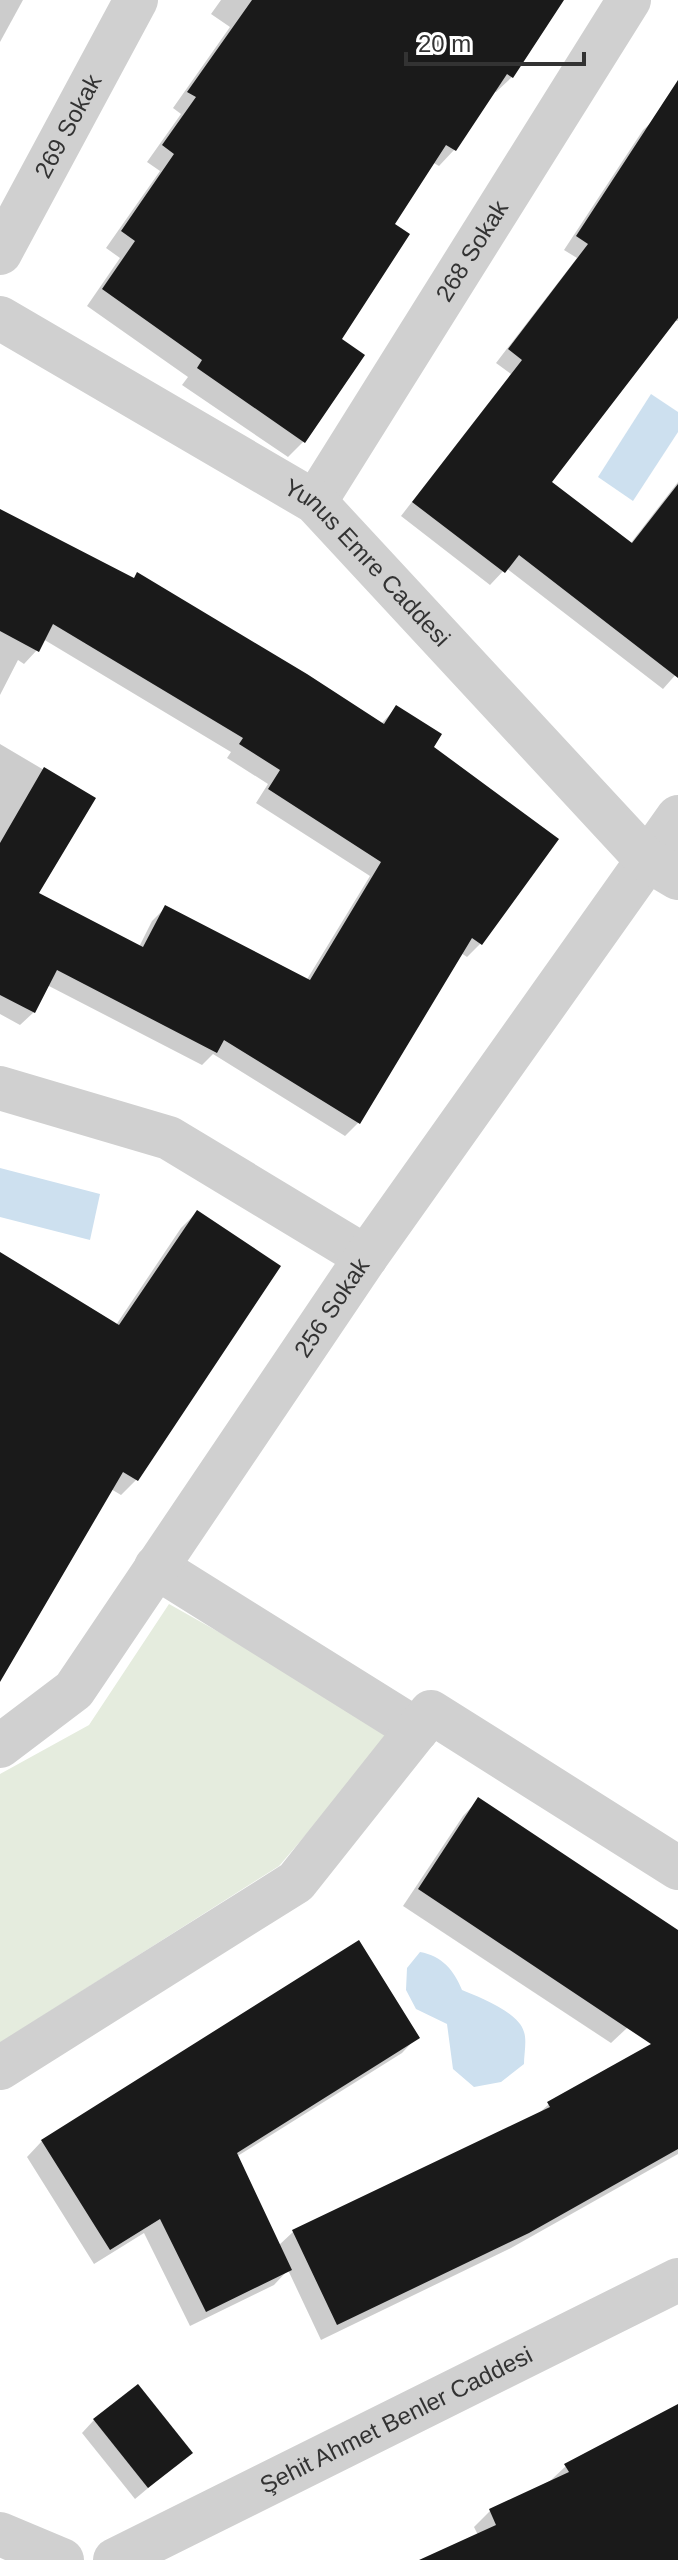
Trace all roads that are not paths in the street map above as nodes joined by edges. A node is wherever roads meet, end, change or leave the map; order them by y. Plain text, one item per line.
1 (136, 0) edge
2 (629, 0) edge
3 (0, 253) edge
4 (0, 318) edge
5 (315, 502) junction
6 (678, 817) edge
7 (662, 868) edge
8 (0, 1088) edge
9 (366, 1257) junction
10 (156, 1567) junction
11 (417, 1730) junction
12 (3, 1745) edge
13 (678, 1868) edge
14 (0, 2068) edge
15 (678, 2280) edge
16 (0, 2534) edge
17 (62, 2560) edge
18 (115, 2560) edge

1 - 3 street, 269 Sokak
2 - 5 street, 268 Sokak
4 - 5 street, Yunus Emre Caddesi
5 - 7 street, Yunus Emre Caddesi
6 - 7 street, 256 Sokak
7 - 9 street, 256 Sokak
8 - 9 street
9 - 10 street, 256 Sokak
10 - 11 street
10 - 12 street, 256 Sokak
11 - 13 street
11 - 14 street
15 - 18 street, Şehit Ahmet Benler Caddesi
16 - 17 street

